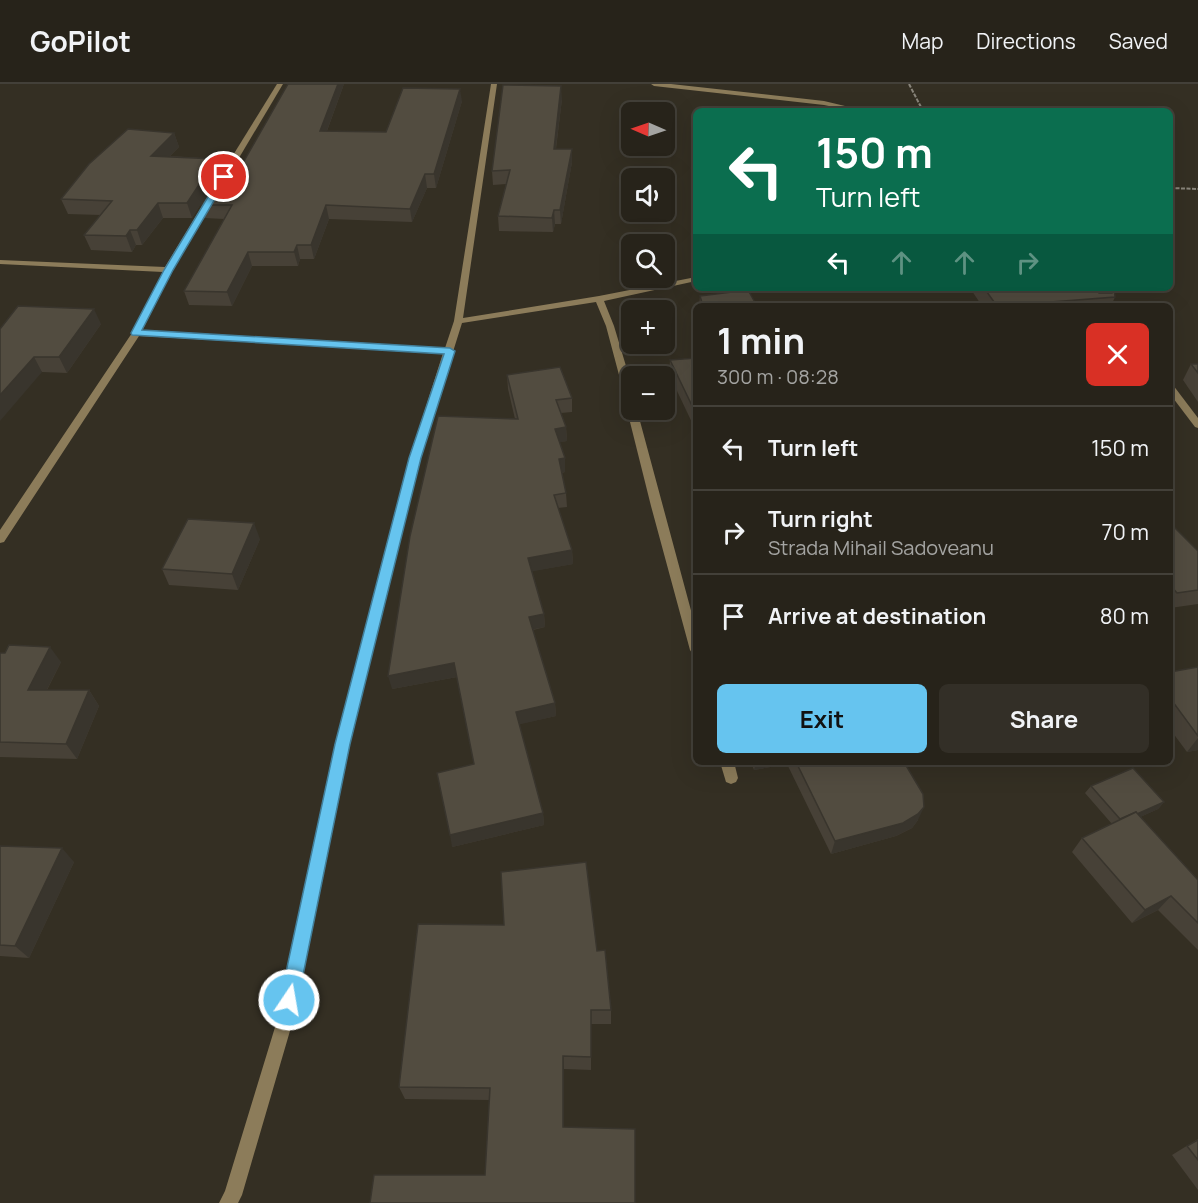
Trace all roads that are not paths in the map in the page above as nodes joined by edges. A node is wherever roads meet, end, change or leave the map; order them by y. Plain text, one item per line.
1 (280, 84) edge
2 (494, 84) edge
3 (654, 84) edge
4 (848, 108) edge
5 (221, 182) edge
6 (215, 192) edge
7 (0, 262) edge
8 (168, 270) junction
9 (693, 280) edge
10 (599, 299) junction
11 (458, 321) junction
12 (136, 333) junction
13 (450, 351) junction
14 (621, 366) edge
15 (1173, 391) edge
16 (635, 420) edge
17 (1198, 425) edge
18 (0, 539) edge
19 (693, 639) edge
20 (728, 765) edge
21 (731, 778) dead end
22 (228, 1203) edge

1 - 5 street
2 - 11 street
3 - 4 street
6 - 8 street
7 - 8 street
8 - 12 street
9 - 10 street
10 - 11 street
10 - 14 street
11 - 13 street
12 - 13 street
12 - 18 street
13 - 22 street
15 - 17 street
16 - 19 street
20 - 21 street

